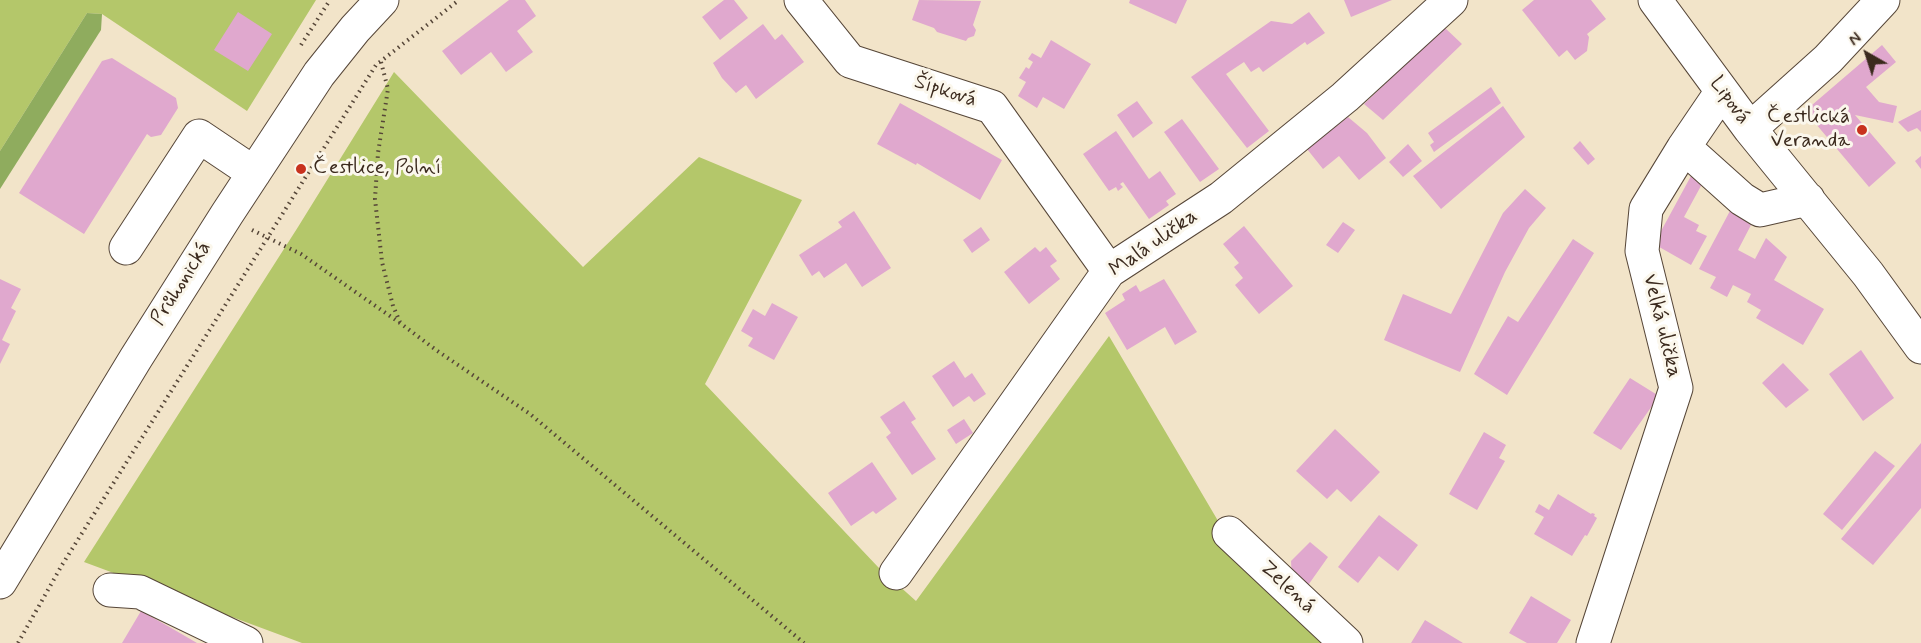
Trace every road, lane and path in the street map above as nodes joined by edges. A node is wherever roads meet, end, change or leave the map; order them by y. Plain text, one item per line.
1 (459, 0) edge
2 (801, 0) edge
3 (1451, 0) edge
4 (1655, 0) edge
5 (1883, 0) edge
6 (371, 4) edge
7 (381, 62) junction
8 (1722, 91) junction
9 (1750, 129) junction
10 (1684, 147) junction
11 (254, 173) junction
12 (1808, 199) junction
13 (266, 239) junction
14 (126, 248) dead end
15 (1109, 271) junction
16 (400, 323) junction
17 (1921, 346) edge
18 (1229, 533) dead end
19 (896, 573) dead end
20 (0, 582) edge
21 (110, 590) dead end
22 (18, 643) edge
23 (246, 643) edge
24 (804, 643) edge
25 (1346, 643) edge
26 (1593, 643) edge

1 - 7 path
2 - 15 street, Šípková
3 - 15 street, Malá ulička
4 - 8 street, Lipová
5 - 9 street
6 - 11 street, Průhonická
7 - 13 path
7 - 16 path
8 - 9 street, Lipová
8 - 10 street, Velká ulička
9 - 12 street, Lipová
10 - 12 street
10 - 26 street, Velká ulička
11 - 14 street
11 - 20 street, Průhonická
12 - 17 street, Lipová
13 - 16 path
13 - 22 path
15 - 19 street, Malá ulička
16 - 24 path
18 - 25 street, Zelená
21 - 23 street

